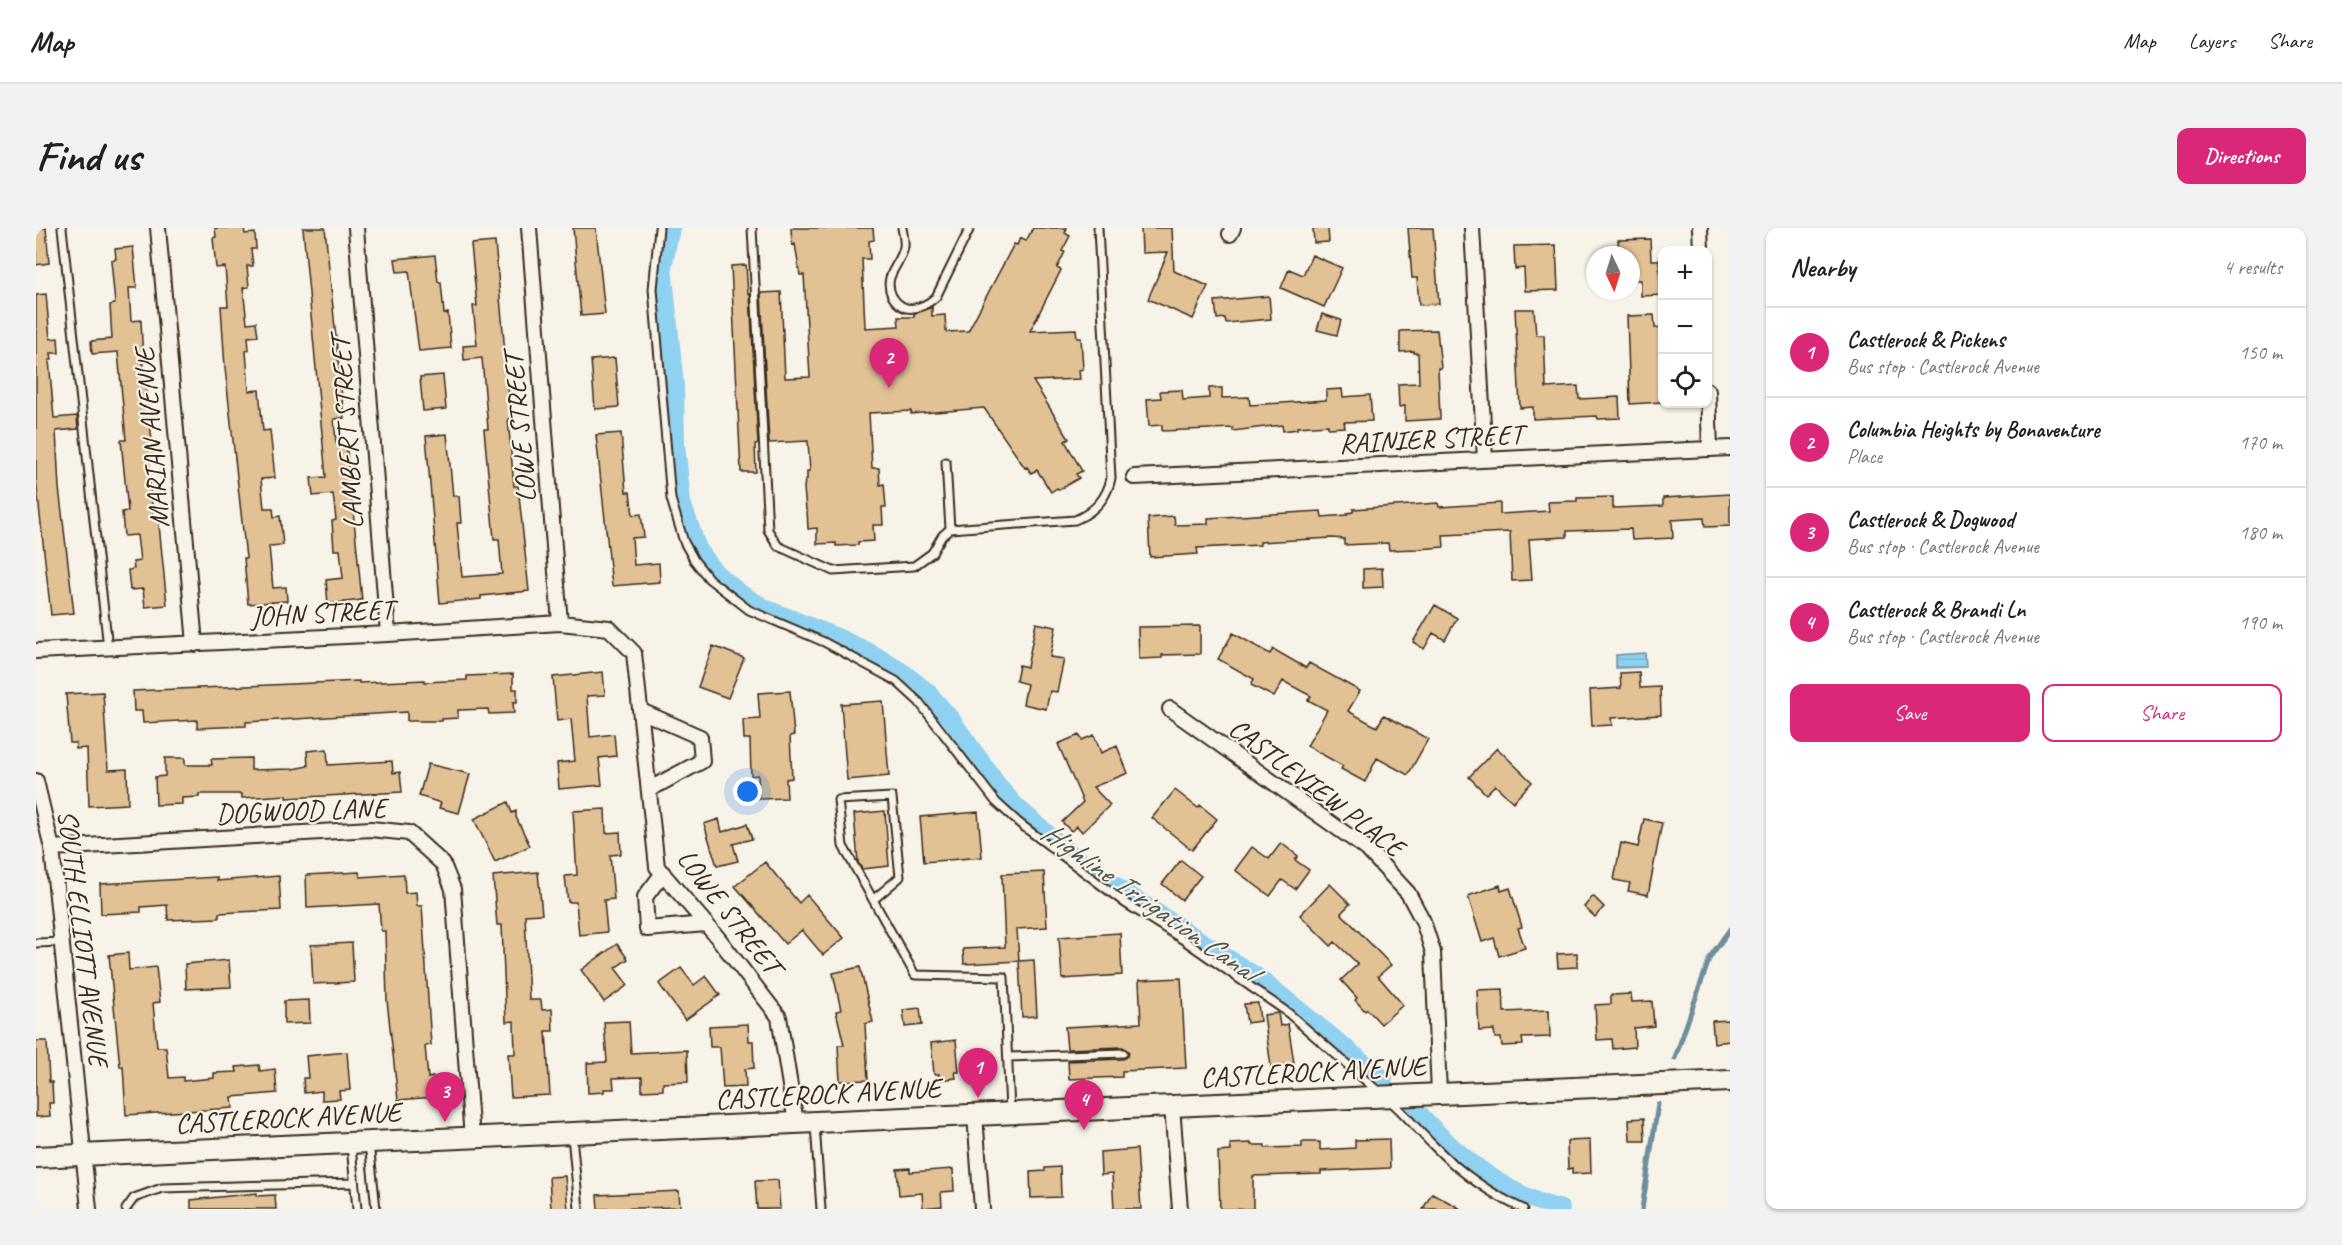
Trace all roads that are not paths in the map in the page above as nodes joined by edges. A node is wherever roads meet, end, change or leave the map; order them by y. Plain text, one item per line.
1 (62, 228) edge
2 (158, 228) edge
3 (356, 228) edge
4 (529, 228) edge
5 (659, 228) edge
6 (752, 228) edge
7 (902, 228) edge
8 (970, 228) edge
9 (1098, 228) edge
10 (1472, 228) edge
11 (1700, 228) edge
12 (1701, 246) edge
13 (1708, 408) edge
14 (1730, 448) edge
15 (1710, 449) junction
16 (1485, 460) junction
17 (946, 462) dead end
18 (1134, 477) dead end
19 (950, 529) junction
20 (560, 623) junction
21 (609, 628) joint
22 (388, 634) junction
23 (195, 644) junction
24 (108, 648) junction
25 (36, 651) edge
26 (1170, 709) dead end
27 (641, 711) junction
28 (36, 781) edge
29 (650, 789) junction
30 (52, 848) junction
31 (663, 873) junction
32 (873, 900) junction
33 (706, 924) junction
34 (62, 942) junction
35 (36, 943) edge
36 (1123, 1053) dead end
37 (1008, 1058) junction
38 (1730, 1081) edge
39 (1438, 1094) junction
40 (1384, 1097) junction
41 (1172, 1106) junction
42 (1010, 1114) junction
43 (975, 1115) junction
44 (805, 1123) junction
45 (572, 1133) junction
46 (472, 1138) junction
47 (360, 1143) junction
48 (84, 1155) junction
49 (36, 1157) edge
50 (354, 1183) junction
51 (89, 1209) edge
52 (126, 1209) edge
53 (357, 1209) edge
54 (376, 1209) edge
55 (579, 1209) edge
56 (821, 1209) edge
57 (982, 1209) edge
58 (1180, 1209) edge
59 (1523, 1209) edge

1 - 24 lane
2 - 23 street, MARIAN AVENUE
3 - 22 street, LAMBERT STREET
4 - 20 street, LOWE STREET
5 - 40 lane
6 - 19 lane
7 - 8 lane
9 - 19 lane
10 - 16 street
11 - 12 street
13 - 15 street
14 - 15 street, RAINIER STREET
15 - 16 street, RAINIER STREET
16 - 18 street, RAINIER STREET
17 - 19 lane
20 - 21 street, JOHN STREET
20 - 22 street, JOHN STREET
21 - 27 street, LOWE STREET
22 - 23 street, JOHN STREET
23 - 24 street, JOHN STREET
24 - 25 street, JOHN STREET
26 - 39 street, CASTLEVIEW PLACE
27 - 29 street, LOWE STREET
27 - 29 street
28 - 30 street, SOUTH ELLIOTT AVENUE
29 - 31 street, LOWE STREET
30 - 34 street, SOUTH ELLIOTT AVENUE
30 - 46 street, DOGWOOD LANE
31 - 33 street, LOWE STREET
31 - 33 street
32 - 32 lane
32 - 37 lane
33 - 44 street, LOWE STREET
34 - 35 lane
34 - 48 street, SOUTH ELLIOTT AVENUE
36 - 37 lane
37 - 42 lane
38 - 39 street, CASTLEROCK AVENUE
39 - 40 street, CASTLEROCK AVENUE
40 - 41 street, CASTLEROCK AVENUE
40 - 59 lane
41 - 42 street, CASTLEROCK AVENUE
41 - 58 street
42 - 43 street, CASTLEROCK AVENUE
43 - 44 street, CASTLEROCK AVENUE
43 - 57 street
44 - 45 street, CASTLEROCK AVENUE
44 - 56 lane
45 - 46 street, CASTLEROCK AVENUE
45 - 55 lane
46 - 47 street, CASTLEROCK AVENUE
47 - 48 street, CASTLEROCK AVENUE
47 - 50 lane
47 - 54 lane
48 - 49 street, CASTLEROCK AVENUE
48 - 51 street, SOUTH ELLIOTT AVENUE
50 - 52 lane
50 - 53 lane

